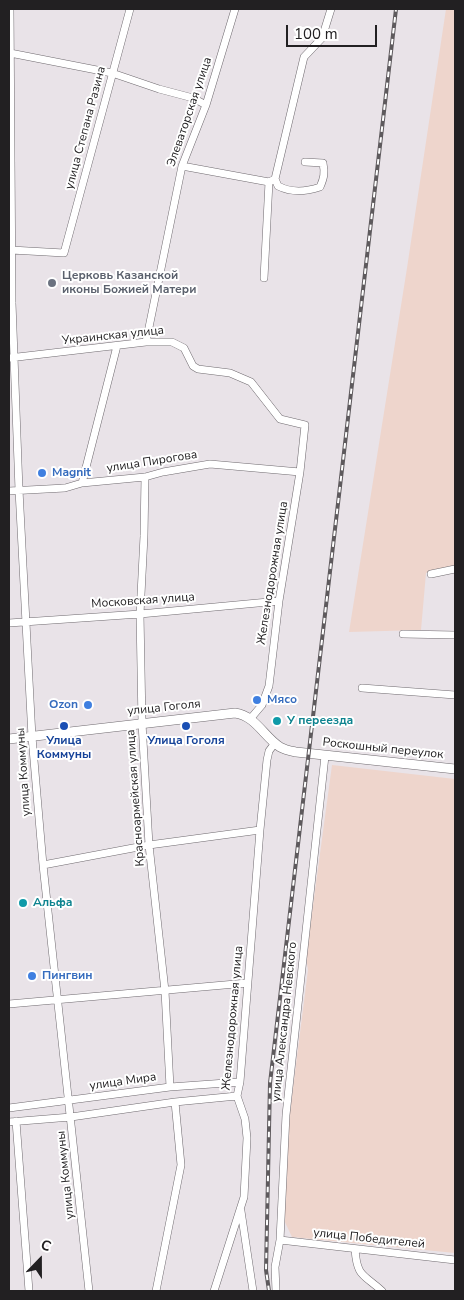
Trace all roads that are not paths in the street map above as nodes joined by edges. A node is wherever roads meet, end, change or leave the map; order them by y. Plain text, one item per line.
1 (10, 9) edge
2 (130, 9) edge
3 (236, 9) edge
4 (331, 9) edge
5 (9, 34) edge
6 (10, 53) edge
7 (112, 73) junction
8 (206, 105) junction
9 (10, 137) edge
10 (305, 162) dead end
11 (182, 166) junction
12 (272, 181) junction
13 (10, 238) edge
14 (11, 250) junction
15 (264, 278) dead end
16 (146, 342) junction
17 (117, 346) junction
18 (12, 358) edge
19 (305, 425) joint
20 (300, 472) junction
21 (145, 477) junction
22 (82, 483) junction
23 (19, 490) junction
24 (9, 491) edge
25 (455, 569) edge
26 (431, 574) dead end
27 (279, 601) junction
28 (140, 614) junction
29 (26, 621) junction
30 (9, 623) edge
31 (403, 634) dead end
32 (455, 635) edge
33 (362, 688) dead end
34 (455, 695) edge
35 (251, 718) junction
36 (142, 723) junction
37 (32, 737) junction
38 (9, 739) edge
39 (275, 743) junction
40 (325, 756) junction
41 (455, 769) edge
42 (260, 830) junction
43 (149, 845) junction
44 (43, 865) junction
45 (247, 983) junction
46 (165, 991) junction
47 (57, 1000) junction
48 (9, 1004) edge
49 (240, 1082) junction
50 (170, 1087) junction
51 (238, 1096) junction
52 (69, 1101) junction
53 (175, 1102) junction
54 (9, 1108) edge
55 (71, 1117) junction
56 (12, 1122) edge
57 (241, 1208) junction
58 (280, 1240) junction
59 (356, 1249) junction
60 (455, 1260) edge
61 (29, 1291) edge
62 (89, 1291) edge
63 (156, 1291) edge
64 (214, 1291) edge
65 (253, 1291) edge
66 (276, 1291) edge
67 (382, 1291) edge

1 - 5 street, улица Коммуны
2 - 7 street, улица Степана Разина
3 - 8 street, Элеваторская улица
4 - 12 street
5 - 6 street, улица Коммуны
6 - 7 street
6 - 9 street, улица Коммуны
7 - 8 street
7 - 14 street, улица Степана Разина
8 - 11 street, Элеваторская улица
9 - 13 street, улица Коммуны
10 - 12 street
11 - 12 street
11 - 16 street, Элеваторская улица
12 - 15 street
13 - 14 street, улица Коммуны
14 - 18 street, улица Коммуны
16 - 17 street, Украинская улица
16 - 19 street, Украинская улица
17 - 18 street, Украинская улица
17 - 22 street
18 - 23 street, улица Коммуны
19 - 20 street, Железнодорожная улица
20 - 21 street, улица Пирогова
20 - 27 street, Железнодорожная улица
21 - 22 street, улица Пирогова
21 - 28 street, Красноармейская улица
22 - 23 street, улица Пирогова
23 - 24 street, улица Пирогова
23 - 29 street, улица Коммуны
25 - 26 street
27 - 28 street, Московская улица
27 - 35 street, Железнодорожная улица
28 - 29 street, Московская улица
28 - 36 street, Красноармейская улица
29 - 30 street, Московская улица
29 - 37 street, улица Коммуны
31 - 32 street
33 - 34 street
35 - 36 main road, улица Гоголя
35 - 39 main road
36 - 37 main road, улица Гоголя
36 - 43 street, Красноармейская улица
37 - 38 main road, улица Гоголя
37 - 44 street, улица Коммуны
39 - 40 main road, Роскошный переулок
39 - 42 street, Железнодорожная улица
40 - 41 main road, Роскошный переулок
40 - 58 street, улица Александра Невского
42 - 43 street
42 - 45 street, Железнодорожная улица
43 - 44 street
43 - 46 street, Красноармейская улица
44 - 47 street, улица Коммуны
45 - 46 street
45 - 49 street, Железнодорожная улица
46 - 47 street
46 - 50 street, Красноармейская улица
47 - 48 street
47 - 52 street, улица Коммуны
49 - 50 street, улица Мира
49 - 51 street, Железнодорожная улица
50 - 52 street, улица Мира
51 - 53 street
51 - 57 street, Железнодорожная улица
52 - 54 street, улица Мира
52 - 55 street, улица Коммуны
53 - 55 street
53 - 63 street
55 - 56 street
55 - 62 street, улица Коммуны
56 - 61 street
57 - 64 street, Железнодорожная улица
57 - 65 street
58 - 59 street, улица Победителей
58 - 66 street, улица Александра Невского
59 - 60 street, улица Победителей
59 - 67 street

